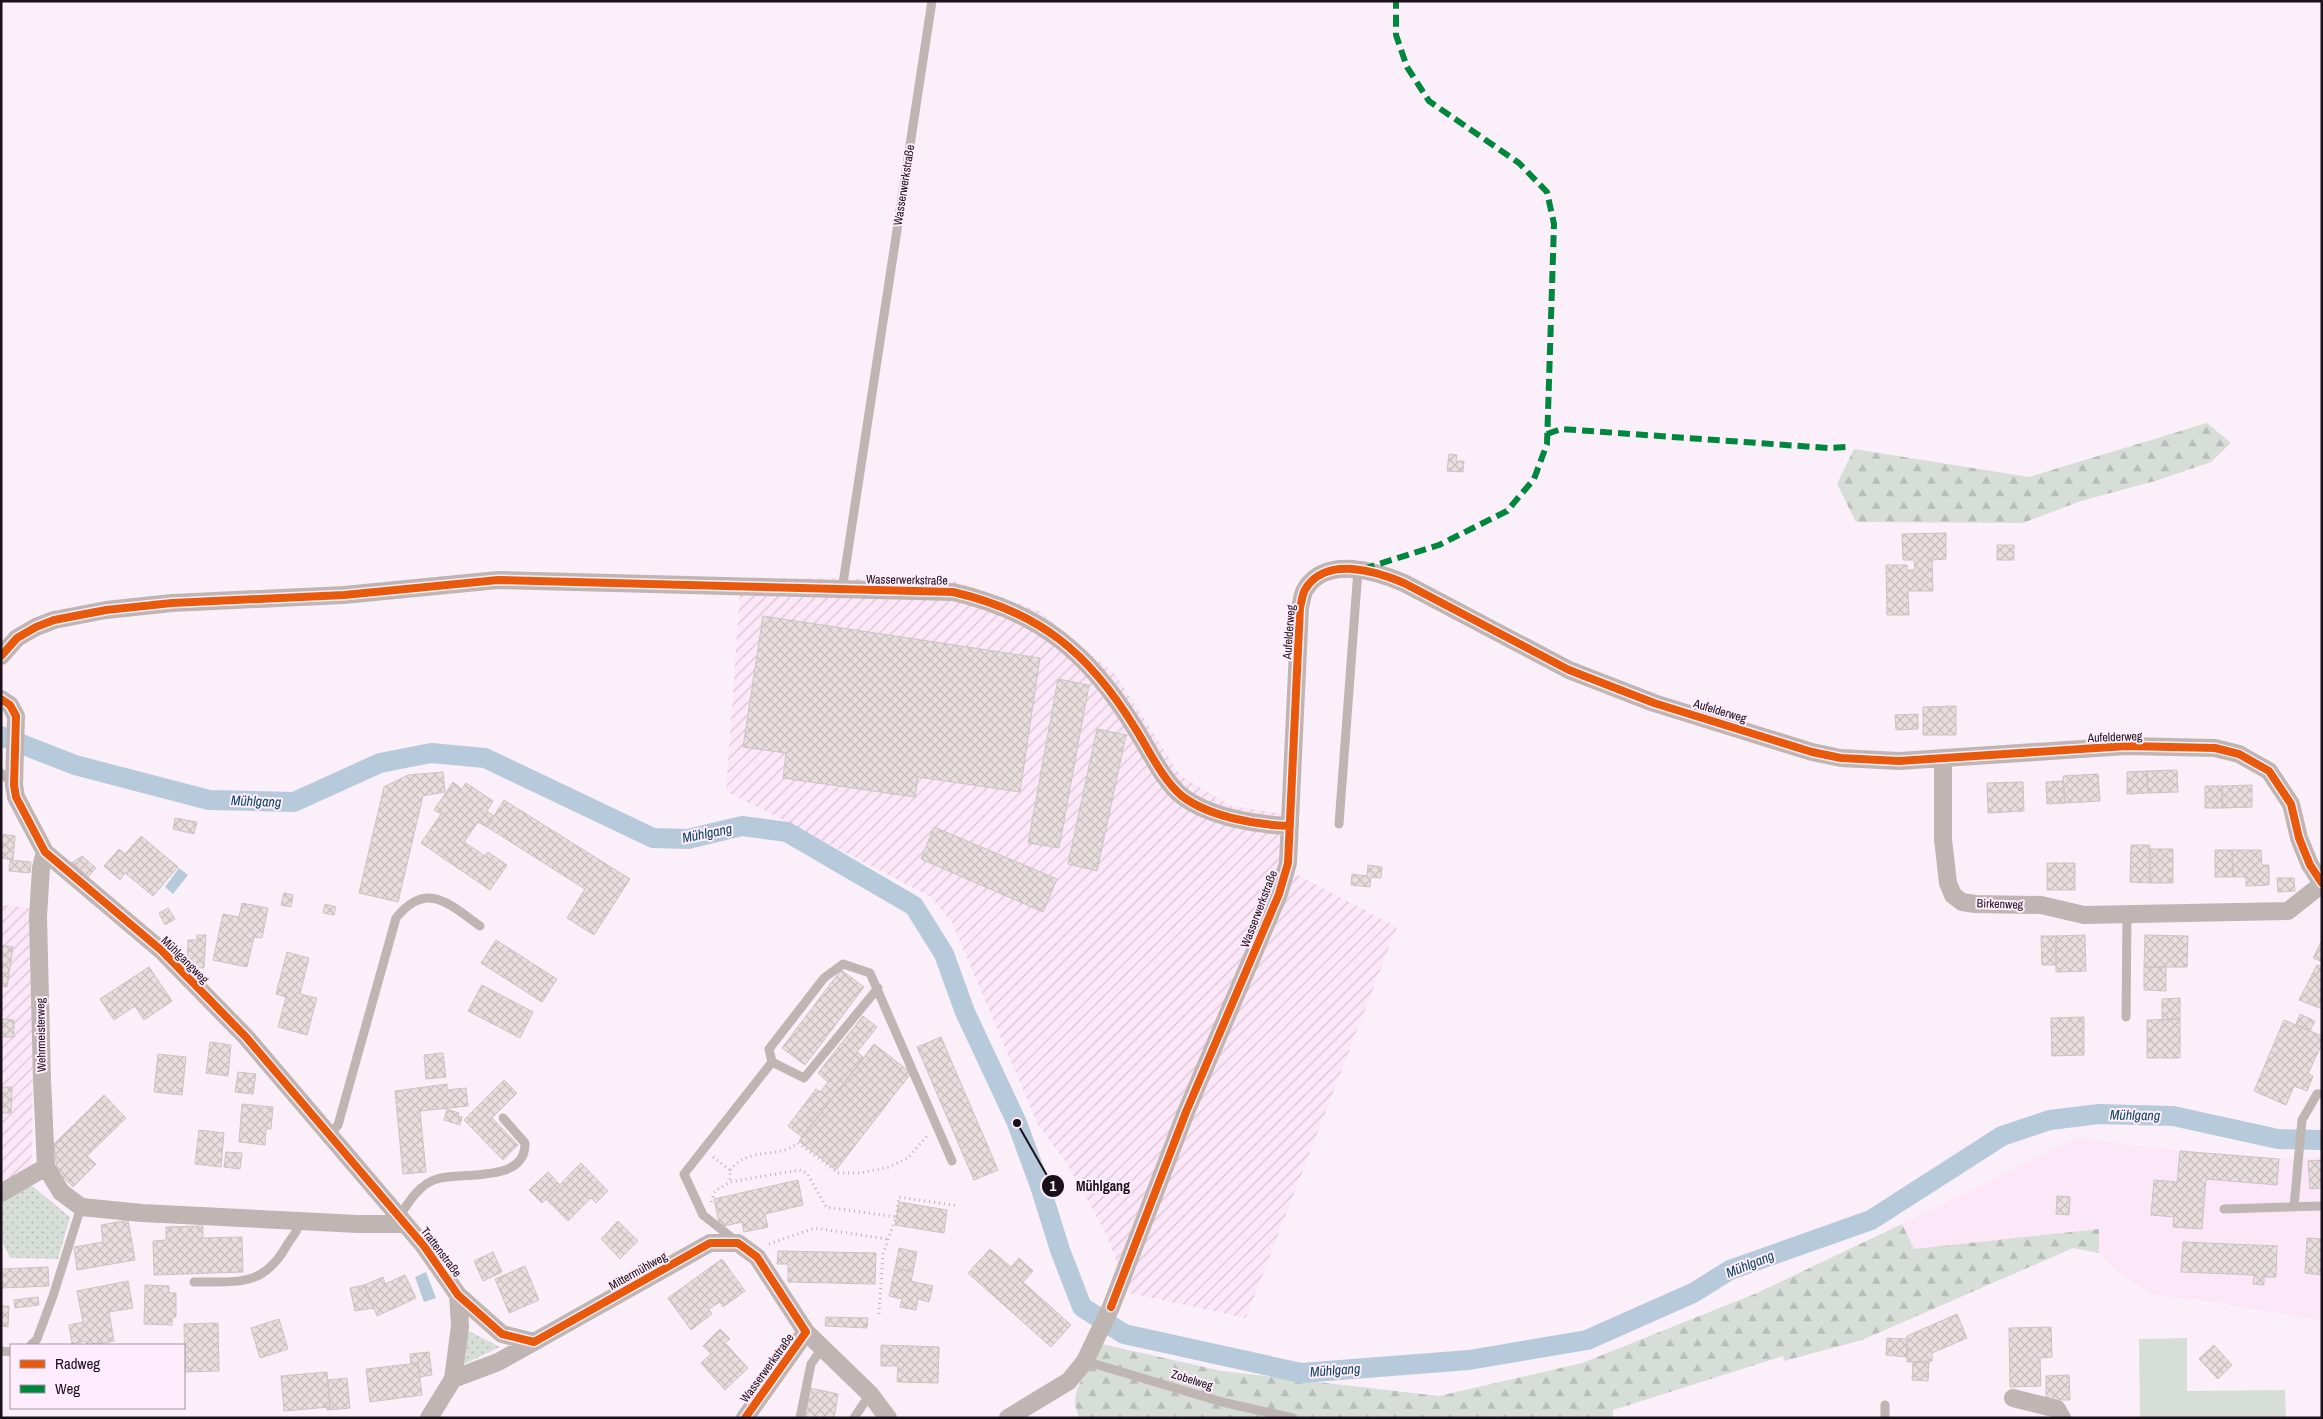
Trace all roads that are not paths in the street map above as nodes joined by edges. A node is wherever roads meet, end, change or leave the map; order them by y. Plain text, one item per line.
1 (932, 1) edge
2 (1358, 570) junction
3 (842, 590) junction
4 (1, 656) edge
5 (1, 699) edge
6 (1943, 758) junction
7 (8, 779) edge
8 (1339, 824) dead end
9 (1290, 826) junction
10 (45, 852) junction
11 (2322, 884) edge
12 (2127, 915) junction
13 (480, 926) dead end
14 (878, 988) junction
15 (2126, 1017) dead end
16 (772, 1062) junction
17 (2322, 1094) edge
18 (503, 1118) dead end
19 (330, 1134) junction
20 (952, 1161) dead end
21 (46, 1167) junction
22 (1, 1194) edge
23 (2322, 1206) edge
24 (81, 1207) junction
25 (2294, 1207) junction
26 (2224, 1209) dead end
27 (298, 1221) junction
28 (402, 1221) junction
29 (743, 1247) junction
30 (194, 1282) dead end
31 (458, 1295) junction
32 (806, 1332) junction
33 (534, 1342) junction
34 (33, 1344) edge
35 (823, 1346) junction
36 (1085, 1361) junction
37 (453, 1379) junction
38 (870, 1394) junction
39 (2013, 1398) dead end
40 (1885, 1405) dead end
41 (429, 1418) edge
42 (745, 1418) edge
43 (800, 1418) edge
44 (854, 1418) edge
45 (888, 1418) edge
46 (1008, 1418) edge
47 (1293, 1418) edge
48 (1885, 1418) edge
49 (2062, 1418) edge

1 - 3 lane, Wasserwerkstraße
2 - 6 street, Aufelderweg
2 - 8 lane
2 - 9 street, Aufelderweg
3 - 4 street
3 - 9 street, Wasserwerkstraße
5 - 7 street, Mühlgangweg
6 - 11 street, Aufelderweg
6 - 12 street, Birkenweg
7 - 10 street, Mühlgangweg
9 - 36 street, Wasserwerkstraße
10 - 19 street, Mühlgangweg
10 - 21 street, Wehrmeisterweg
11 - 12 street, Birkenweg
12 - 15 lane
13 - 19 lane
14 - 16 lane
14 - 16 lane
14 - 20 lane
16 - 29 lane
17 - 25 lane
18 - 28 lane
19 - 28 street, Mühlgangweg
21 - 22 street
21 - 24 street
23 - 25 lane
24 - 27 street, Trattenstraße
24 - 34 lane
25 - 26 lane
27 - 28 street, Trattenstraße
27 - 30 lane
28 - 31 street, Trattenstraße
29 - 32 street
29 - 33 street, Mittermühlweg
31 - 33 street
31 - 37 street, Trattenstraße
32 - 35 street
32 - 42 street, Wasserwerkstraße
33 - 37 street, Mittermühlweg
35 - 38 street
35 - 43 lane
36 - 46 street, Wasserwerkstraße
36 - 47 lane, Zobelweg
37 - 41 street, Trattenstraße
38 - 44 lane
38 - 45 street
39 - 49 street
40 - 48 lane

